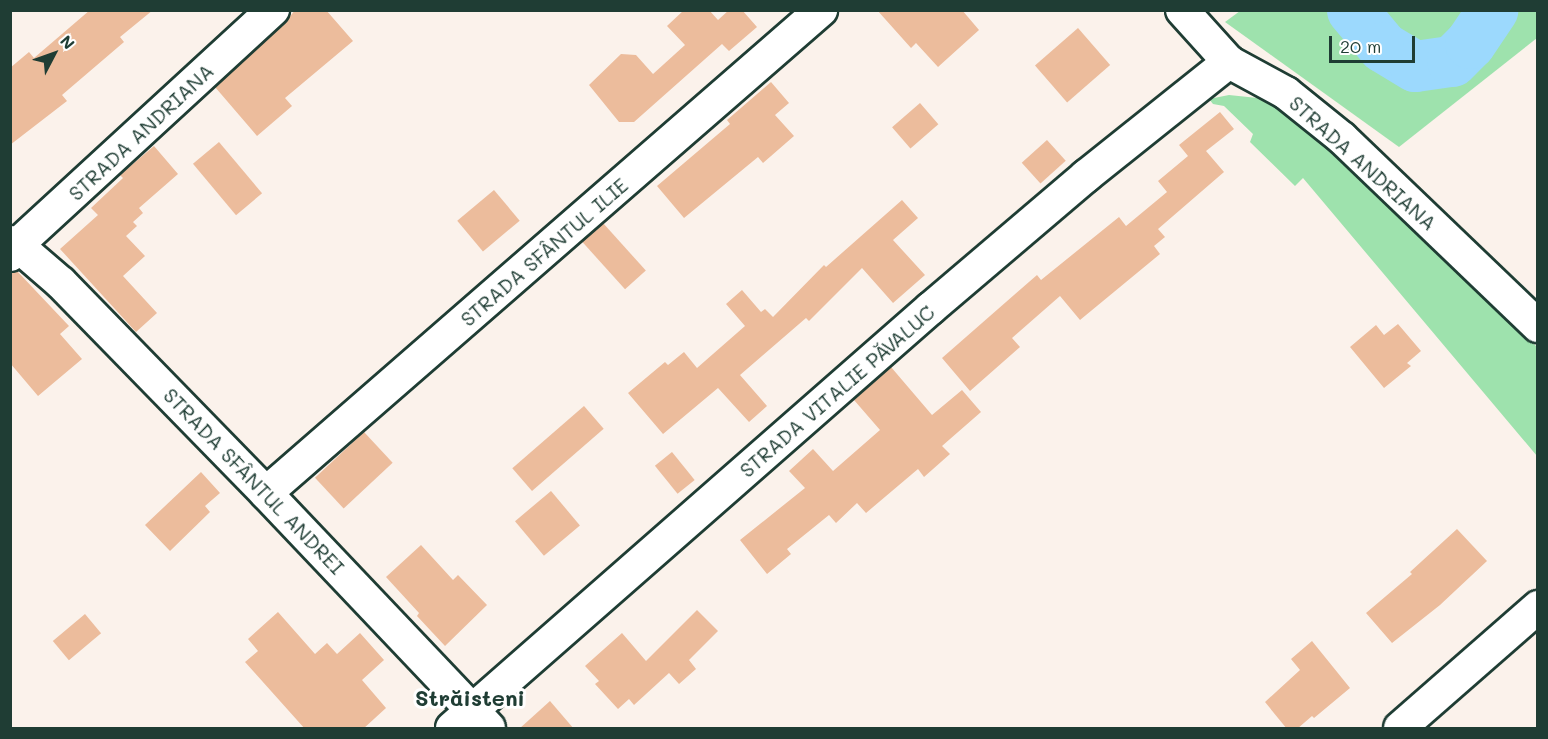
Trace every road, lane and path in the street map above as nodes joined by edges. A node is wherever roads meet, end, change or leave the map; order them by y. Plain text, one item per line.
1 (273, 10) edge
2 (821, 10) edge
3 (1182, 10) edge
4 (1228, 62) junction
5 (13, 248) edge
6 (1538, 326) edge
7 (266, 493) junction
8 (1538, 607) edge
9 (471, 723) edge
10 (1400, 729) edge

1 - 5 street, STRADA ANDRIANA
2 - 7 street, STRADA SFÂNTUL ILIE
3 - 4 street, STRADA ANDRIANA
4 - 6 street, STRADA ANDRIANA
4 - 9 street, STRADA VITALIE PĂVALUC
5 - 7 street, STRADA SFÂNTUL ANDREI
7 - 9 street, STRADA SFÂNTUL ANDREI
8 - 10 street

